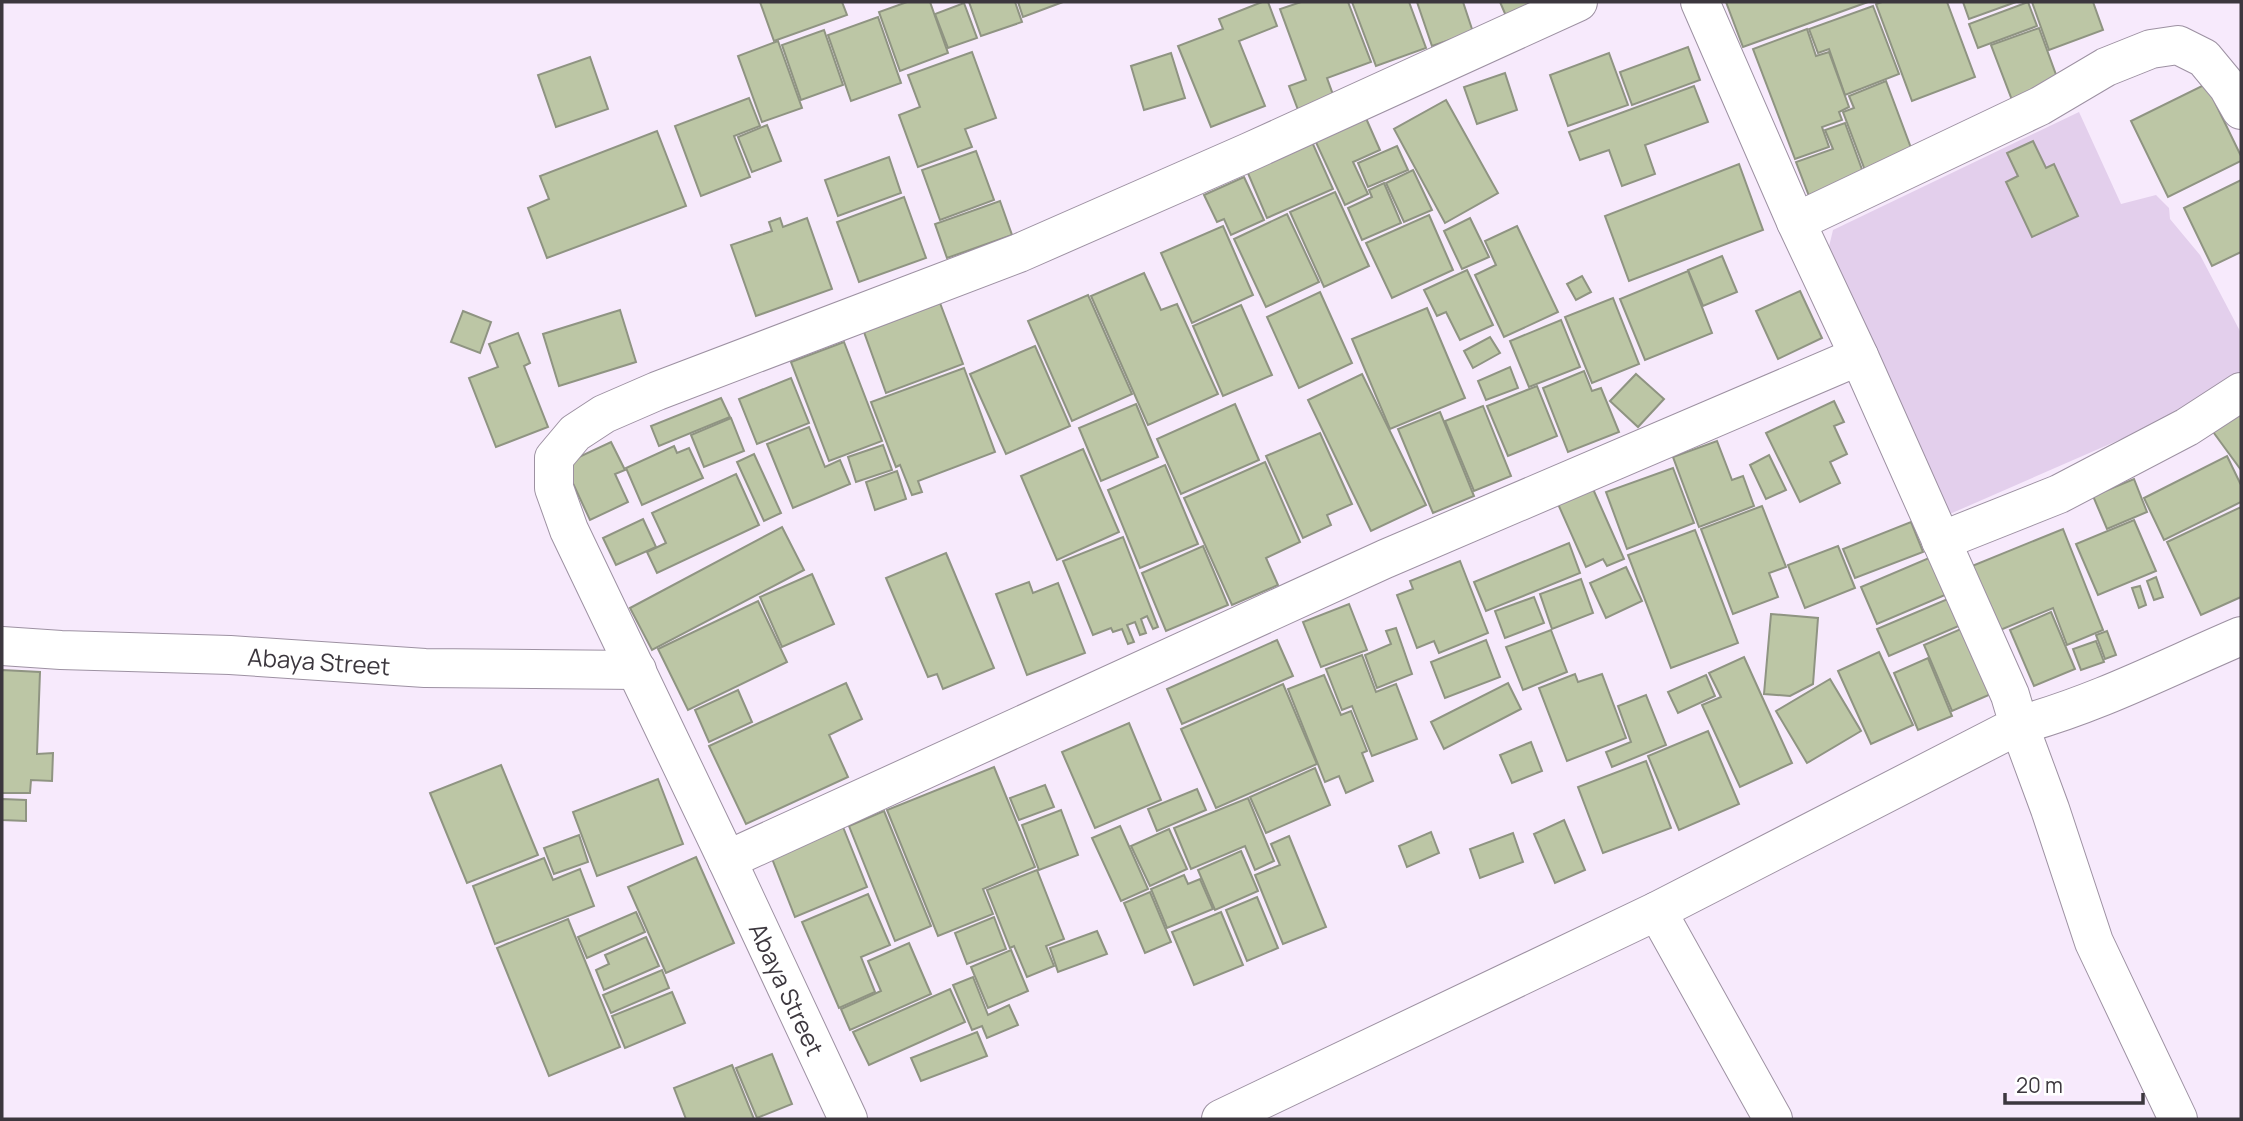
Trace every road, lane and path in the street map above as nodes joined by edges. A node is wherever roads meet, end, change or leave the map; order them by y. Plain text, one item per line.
1 (1578, 2) edge
2 (1700, 2) edge
3 (2241, 110) edge
4 (1796, 222) junction
5 (1859, 356) junction
6 (2241, 392) edge
7 (1941, 541) junction
8 (2241, 636) edge
9 (2, 646) edge
10 (637, 670) junction
11 (2019, 725) junction
12 (727, 860) junction
13 (1657, 911) junction
14 (848, 1119) edge
15 (1221, 1119) edge
16 (1773, 1119) edge
17 (2178, 1119) edge

1 - 10 street, Abaya Street
2 - 4 street
3 - 4 street
4 - 5 street
5 - 7 street
5 - 12 street
6 - 7 street
7 - 11 street
8 - 11 street
9 - 10 street, Abaya Street
10 - 12 street, Abaya Street
11 - 13 street
11 - 17 street
12 - 14 street, Abaya Street
13 - 15 street
13 - 16 street

